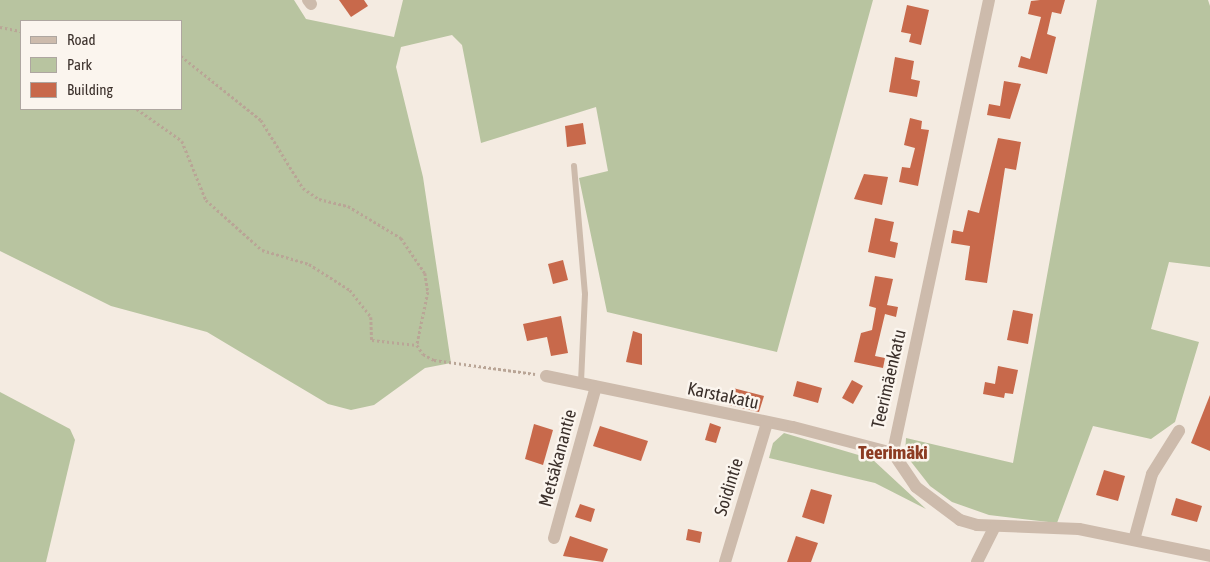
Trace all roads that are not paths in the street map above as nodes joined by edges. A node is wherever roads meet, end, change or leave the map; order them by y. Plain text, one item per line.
1 (989, 0) edge
2 (574, 166) dead end
3 (546, 376) road end
4 (581, 383) junction
5 (596, 387) junction
6 (767, 423) junction
7 (1180, 431) dead end
8 (893, 452) junction
9 (996, 526) junction
10 (554, 538) dead end
11 (1134, 540) junction
12 (1210, 556) edge
13 (1182, 557) edge
14 (726, 562) edge
15 (977, 562) edge

1 - 8 street, Teerimäenkatu
2 - 4 lane
3 - 4 street, Karstakatu
4 - 5 street, Karstakatu
5 - 6 street, Karstakatu
5 - 10 street, Metsäkanantie
6 - 8 street, Karstakatu
6 - 14 street, Soidintie
7 - 11 street
8 - 9 street, Teerimäenkatu
9 - 11 street, Teerimäenkatu
9 - 15 street
11 - 13 street, Teerimäenkatu
12 - 13 street, Teerimäenkatu

